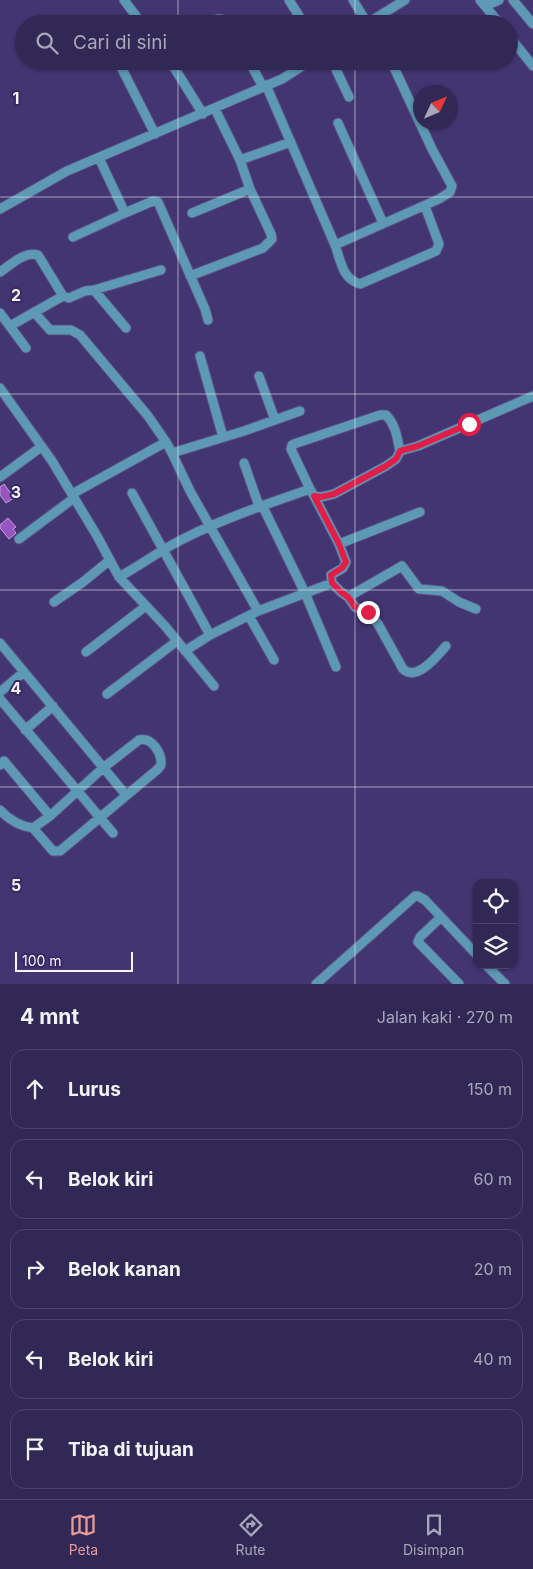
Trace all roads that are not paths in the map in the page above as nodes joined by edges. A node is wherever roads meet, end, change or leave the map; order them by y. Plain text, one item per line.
1 (124, 0) edge
2 (289, 0) edge
3 (353, 0) edge
4 (405, 0) edge
5 (480, 0) edge
6 (487, 0) edge
7 (499, 0) edge
8 (512, 0) edge
9 (135, 15) edge
10 (298, 15) edge
11 (363, 15) edge
12 (381, 15) edge
13 (492, 15) edge
14 (532, 20) edge
15 (518, 47) edge
16 (533, 66) edge
17 (123, 70) edge
18 (176, 70) edge
19 (255, 70) edge
20 (296, 70) edge
21 (336, 70) edge
22 (394, 70) edge
23 (265, 86) junction
24 (349, 98) dead end
25 (215, 109) junction
26 (203, 114) junction
27 (338, 123) dead end
28 (155, 134) junction
29 (291, 142) junction
30 (99, 158) junction
31 (240, 160) junction
32 (250, 189) junction
33 (425, 206) junction
34 (0, 209) edge
35 (125, 213) junction
36 (192, 213) dead end
37 (383, 223) junction
38 (73, 237) dead end
39 (335, 245) junction
40 (161, 270) dead end
41 (0, 272) edge
42 (190, 276) junction
43 (94, 290) junction
44 (63, 296) junction
45 (34, 312) junction
46 (0, 313) edge
47 (208, 320) dead end
48 (10, 326) junction
49 (126, 328) dead end
50 (26, 348) dead end
51 (200, 356) dead end
52 (260, 376) dead end
53 (0, 388) edge
54 (533, 396) edge
55 (300, 411) dead end
56 (275, 420) junction
57 (223, 437) junction
58 (166, 442) junction
59 (41, 447) junction
60 (400, 451) junction
61 (172, 453) junction
62 (244, 463) dead end
63 (0, 477) edge
64 (312, 492) junction
65 (132, 493) dead end
66 (73, 496) junction
67 (260, 505) junction
68 (420, 512) dead end
69 (211, 525) junction
70 (19, 539) dead end
71 (339, 544) junction
72 (164, 550) junction
73 (110, 560) junction
74 (119, 577) junction
75 (332, 583) junction
76 (305, 593) junction
77 (348, 597) junction
78 (54, 602) dead end
79 (146, 606) junction
80 (476, 609) dead end
81 (258, 611) junction
82 (249, 616) junction
83 (210, 635) junction
84 (177, 641) junction
85 (0, 643) edge
86 (446, 646) dead end
87 (185, 651) junction
88 (86, 652) dead end
89 (274, 660) dead end
90 (336, 667) dead end
91 (24, 672) junction
92 (214, 686) dead end
93 (0, 692) edge
94 (107, 694) dead end
95 (0, 699) edge
96 (53, 706) junction
97 (25, 730) junction
98 (1, 761) edge
99 (103, 768) junction
100 (78, 791) junction
101 (126, 795) junction
102 (0, 810) edge
103 (50, 816) junction
104 (100, 818) junction
105 (33, 828) junction
106 (114, 833) dead end
107 (441, 917) junction
108 (473, 951) edge
109 (490, 969) edge
110 (316, 984) edge
111 (459, 984) edge
112 (505, 984) edge

1 - 9 street
2 - 10 street
3 - 11 street
4 - 12 street
5 - 13 street
6 - 7 street
8 - 14 street
15 - 16 street
17 - 28 street
18 - 26 street
19 - 23 street
20 - 23 street
21 - 24 street
22 - 33 street
23 - 25 street
23 - 29 street
25 - 26 street
25 - 31 street
26 - 28 street
27 - 37 street
28 - 30 street
29 - 31 street
29 - 39 street
30 - 34 street
30 - 35 street
31 - 32 street
32 - 36 street
32 - 42 street
33 - 37 street
33 - 39 street
35 - 38 street
35 - 42 street
37 - 39 street
40 - 43 street
41 - 44 street
42 - 47 street
43 - 44 street
43 - 49 street
44 - 45 street
45 - 48 street
45 - 58 street
46 - 48 street
48 - 50 street
51 - 57 street
52 - 56 street
53 - 59 street
54 - 60 street
55 - 56 street
56 - 57 street
57 - 61 street
58 - 61 street
58 - 66 street
59 - 63 street
59 - 66 street
60 - 64 street
60 - 64 street
61 - 69 street
62 - 67 street
64 - 67 street
64 - 71 street
65 - 72 street
66 - 70 street
66 - 73 street
67 - 69 street
67 - 76 street
68 - 71 street
69 - 72 street
69 - 81 street
71 - 75 street
72 - 74 street
72 - 83 street
73 - 74 street
73 - 78 street
74 - 79 street
75 - 76 street
75 - 77 street
76 - 81 street
76 - 90 street
77 - 80 street
77 - 86 street
79 - 84 street
79 - 88 street
81 - 82 street
82 - 83 street
82 - 89 street
83 - 87 street
84 - 87 street
84 - 94 street
85 - 91 street
87 - 92 street
91 - 93 street
91 - 96 street
95 - 97 street
96 - 97 street
96 - 99 street
97 - 100 street
98 - 103 street
99 - 100 street
99 - 101 street
99 - 101 street
100 - 103 street
100 - 104 street
101 - 104 street
102 - 105 street
103 - 105 street
104 - 105 street
104 - 106 street
107 - 108 street
107 - 110 street
107 - 111 street
109 - 112 street

